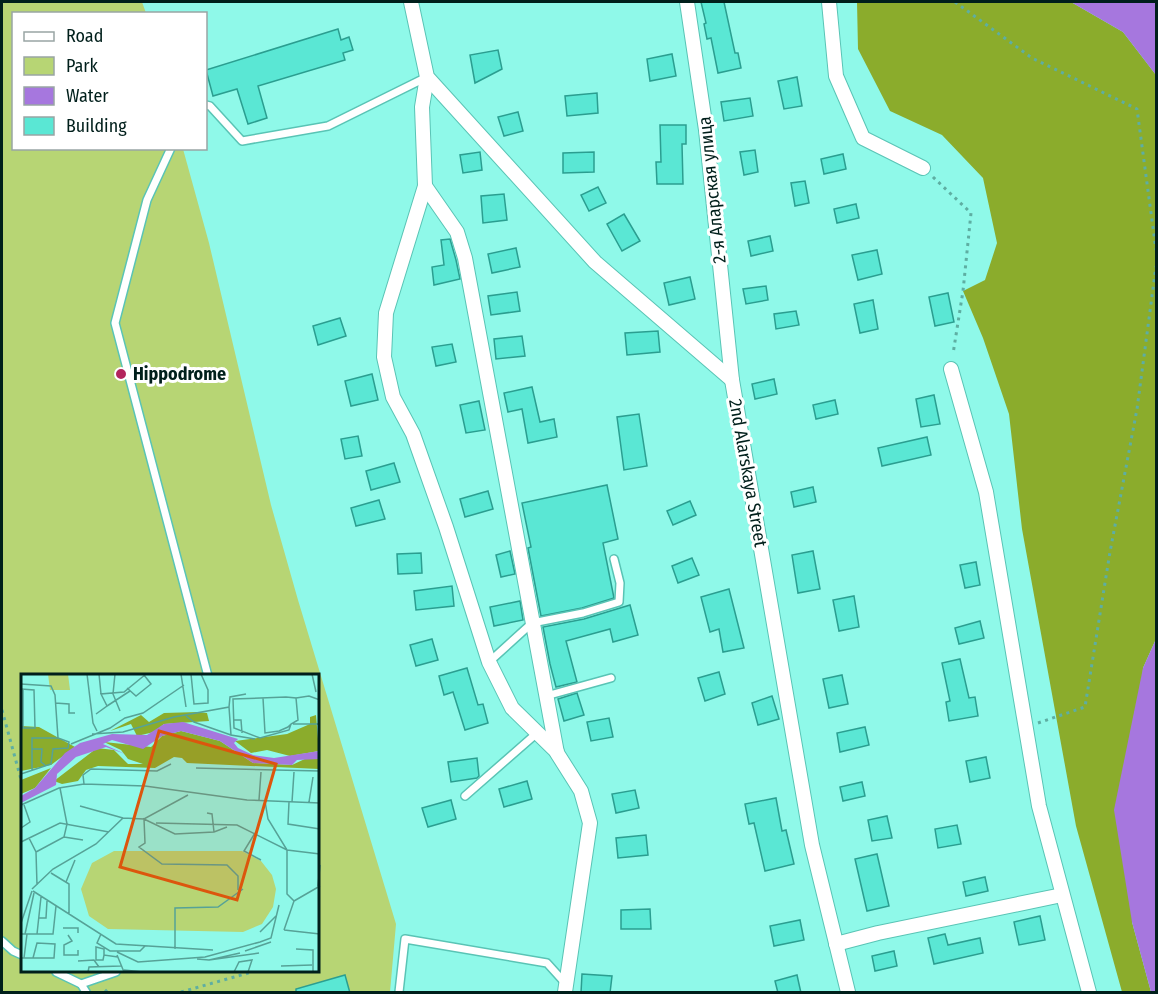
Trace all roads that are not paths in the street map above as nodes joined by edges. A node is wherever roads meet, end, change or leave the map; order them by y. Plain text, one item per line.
1 (411, 2) edge
2 (687, 2) edge
3 (829, 2) edge
4 (428, 77) junction
5 (207, 105) edge
6 (170, 150) edge
7 (923, 168) road end
8 (425, 186) junction
9 (951, 369) road end
10 (732, 380) junction
11 (614, 559) dead end
12 (532, 623) junction
13 (489, 662) junction
14 (207, 674) edge
15 (611, 678) dead end
16 (546, 696) junction
17 (537, 733) junction
18 (557, 753) junction
19 (465, 796) dead end
20 (1062, 895) junction
21 (2, 941) edge
22 (836, 944) junction
23 (21, 954) edge
24 (58, 973) edge
25 (113, 973) edge
26 (81, 984) junction
27 (565, 988) edge
28 (843, 991) edge
29 (86, 993) edge
30 (399, 993) edge
31 (1089, 993) edge

1 - 4 street, 2nd Alarskaya Street
2 - 10 street, 2-я Аларская улица
3 - 7 street
4 - 5 lane
4 - 8 street
4 - 10 street, 2nd Alarskaya Street
6 - 14 lane
8 - 12 street
8 - 13 street
9 - 20 street
10 - 22 street, 2nd Alarskaya Street
11 - 12 lane
12 - 13 lane
12 - 16 street
13 - 17 street
15 - 16 lane
16 - 18 street
17 - 18 street
17 - 19 lane
18 - 27 street
20 - 22 street
20 - 31 street
21 - 23 lane
22 - 28 street, 2nd Alarskaya Street
24 - 26 lane
25 - 26 lane
26 - 29 lane
27 - 30 lane

